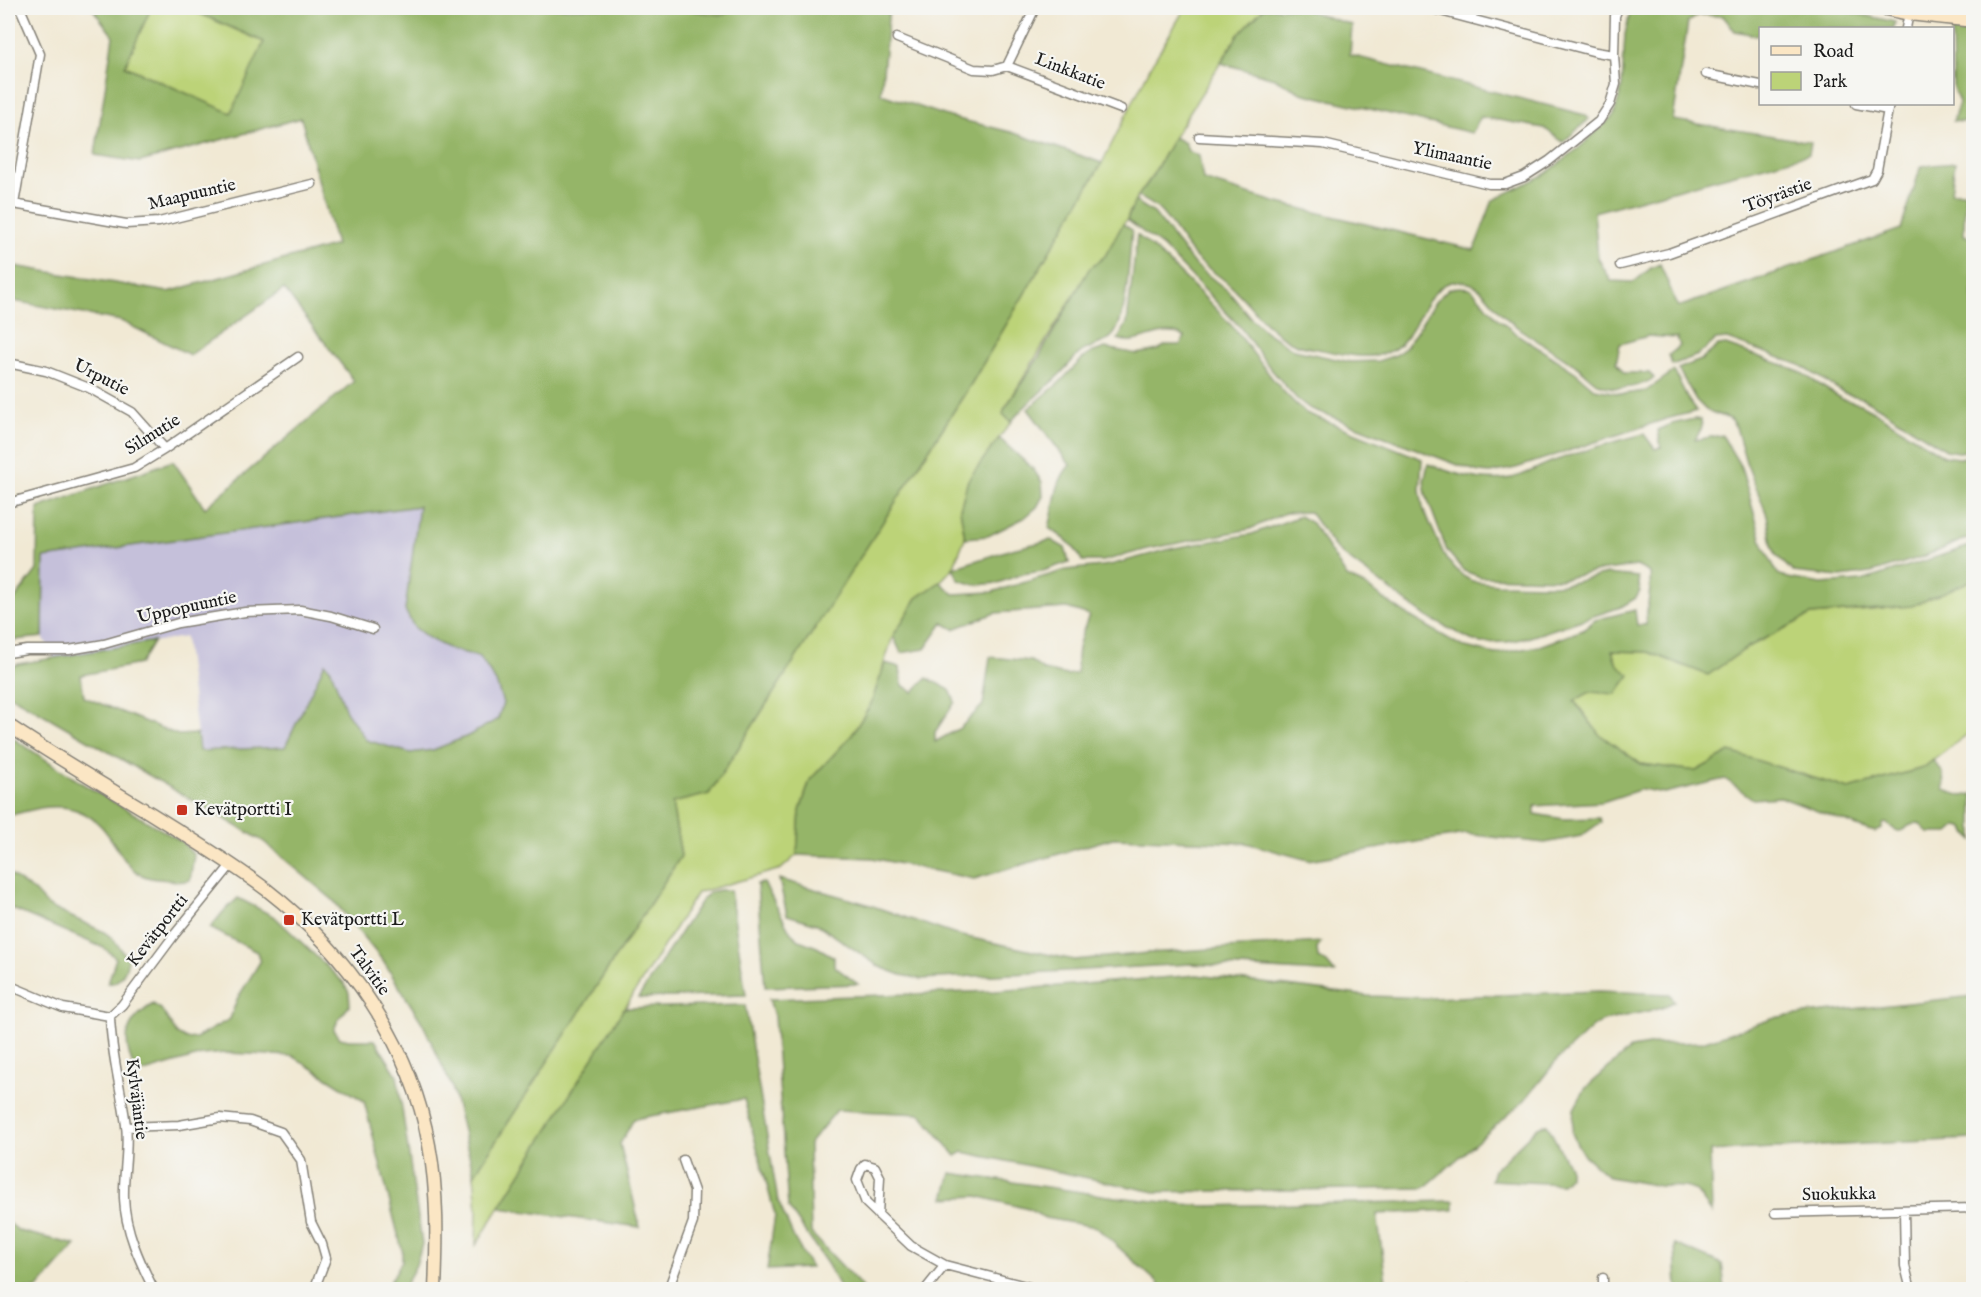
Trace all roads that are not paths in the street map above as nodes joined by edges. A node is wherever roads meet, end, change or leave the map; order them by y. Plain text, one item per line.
1 (18, 8) edge
2 (1035, 8) edge
3 (1429, 8) edge
4 (1618, 8) edge
5 (1881, 8) edge
6 (1910, 11) edge
7 (1974, 21) edge
8 (1906, 27) edge
9 (897, 38) dead end
10 (1614, 55) junction
11 (1007, 66) junction
12 (1706, 74) dead end
13 (1759, 85) edge
14 (1867, 105) edge
15 (1889, 107) edge
16 (1121, 109) dead end
17 (1199, 137) dead end
18 (312, 184) dead end
19 (11, 204) edge
20 (1620, 265) dead end
21 (298, 357) dead end
22 (8, 363) edge
23 (165, 449) junction
24 (8, 503) edge
25 (373, 629) dead end
26 (8, 653) edge
27 (8, 725) edge
28 (231, 865) junction
29 (8, 985) edge
30 (110, 1016) junction
31 (126, 1127) junction
32 (683, 1160) dead end
33 (1974, 1208) edge
34 (1905, 1210) junction
35 (1775, 1214) dead end
36 (878, 1215) junction
37 (945, 1265) junction
38 (1603, 1278) dead end
39 (154, 1290) edge
40 (314, 1290) edge
41 (435, 1290) edge
42 (669, 1290) edge
43 (925, 1290) edge
44 (1041, 1290) edge
45 (1603, 1290) edge
46 (1911, 1290) edge

1 - 19 street
2 - 11 street
3 - 10 street
4 - 10 street, Ylimaantie
5 - 6 street
6 - 7 street
6 - 8 street
9 - 11 street
10 - 17 street, Ylimaantie
11 - 16 street, Linkkatie
12 - 13 street
14 - 15 street
15 - 20 street, Töyrästie
18 - 19 street, Maapuuntie
21 - 23 street, Silmutie
22 - 23 street, Urputie
23 - 24 street, Silmutie
25 - 26 street, Uppopuuntie
27 - 28 street, Talvitie
28 - 30 street, Kevätportti
28 - 41 street, Talvitie
29 - 30 street
30 - 31 street, Kylväjäntie
31 - 39 street, Kylväjäntie
31 - 40 street
32 - 42 street
33 - 34 street, Suokukka
34 - 35 street, Suokukka
34 - 46 street
36 - 36 street
36 - 37 street
37 - 43 street
37 - 44 street
38 - 45 street

